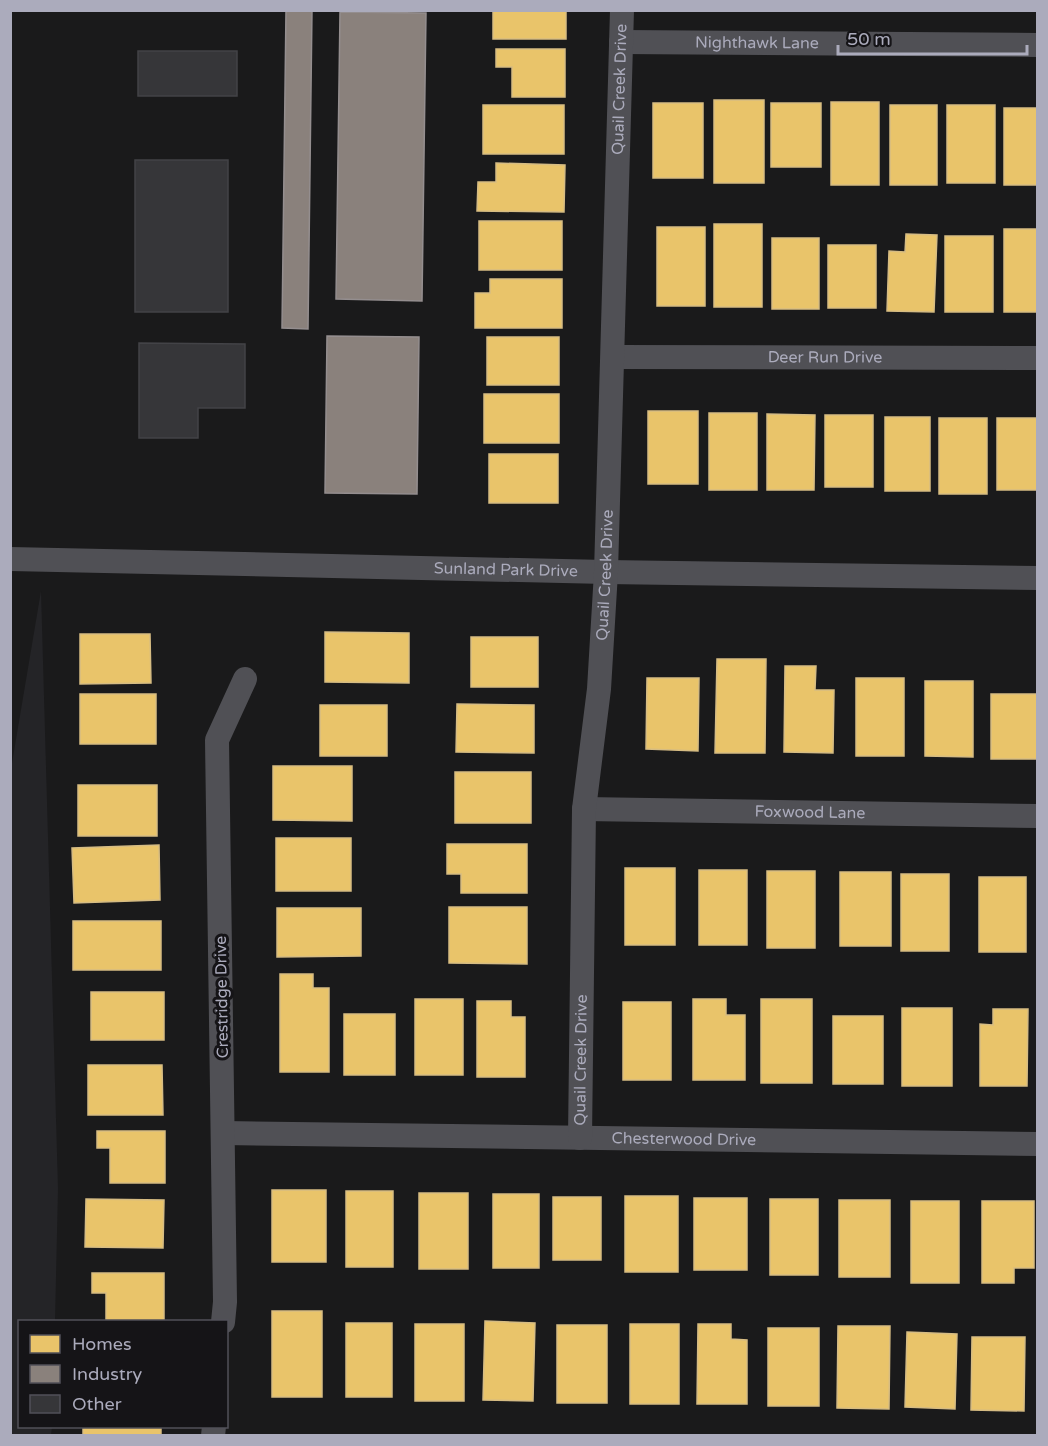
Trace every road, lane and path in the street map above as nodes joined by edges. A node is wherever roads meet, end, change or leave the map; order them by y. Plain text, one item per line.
1 (622, 10) edge
2 (621, 42) junction
3 (1038, 45) edge
4 (613, 357) junction
5 (1038, 358) edge
6 (10, 559) edge
7 (606, 572) junction
8 (1038, 578) edge
9 (244, 679) dead end
10 (584, 809) junction
11 (1038, 816) edge
12 (224, 1132) junction
13 (580, 1138) junction
14 (1038, 1144) edge
15 (223, 1320) edge

1 - 2 street, Quail Creek Drive
2 - 3 street, Nighthawk Lane
2 - 4 street, Quail Creek Drive
4 - 5 street, Deer Run Drive
4 - 7 street, Quail Creek Drive
6 - 7 street, Sunland Park Drive
7 - 8 street, Sunland Park Drive
7 - 10 street, Quail Creek Drive
9 - 12 street, Crestridge Drive
10 - 11 street, Foxwood Lane
10 - 13 street, Quail Creek Drive
12 - 13 street, Chesterwood Drive
12 - 15 street, Crestridge Drive
13 - 14 street, Chesterwood Drive

